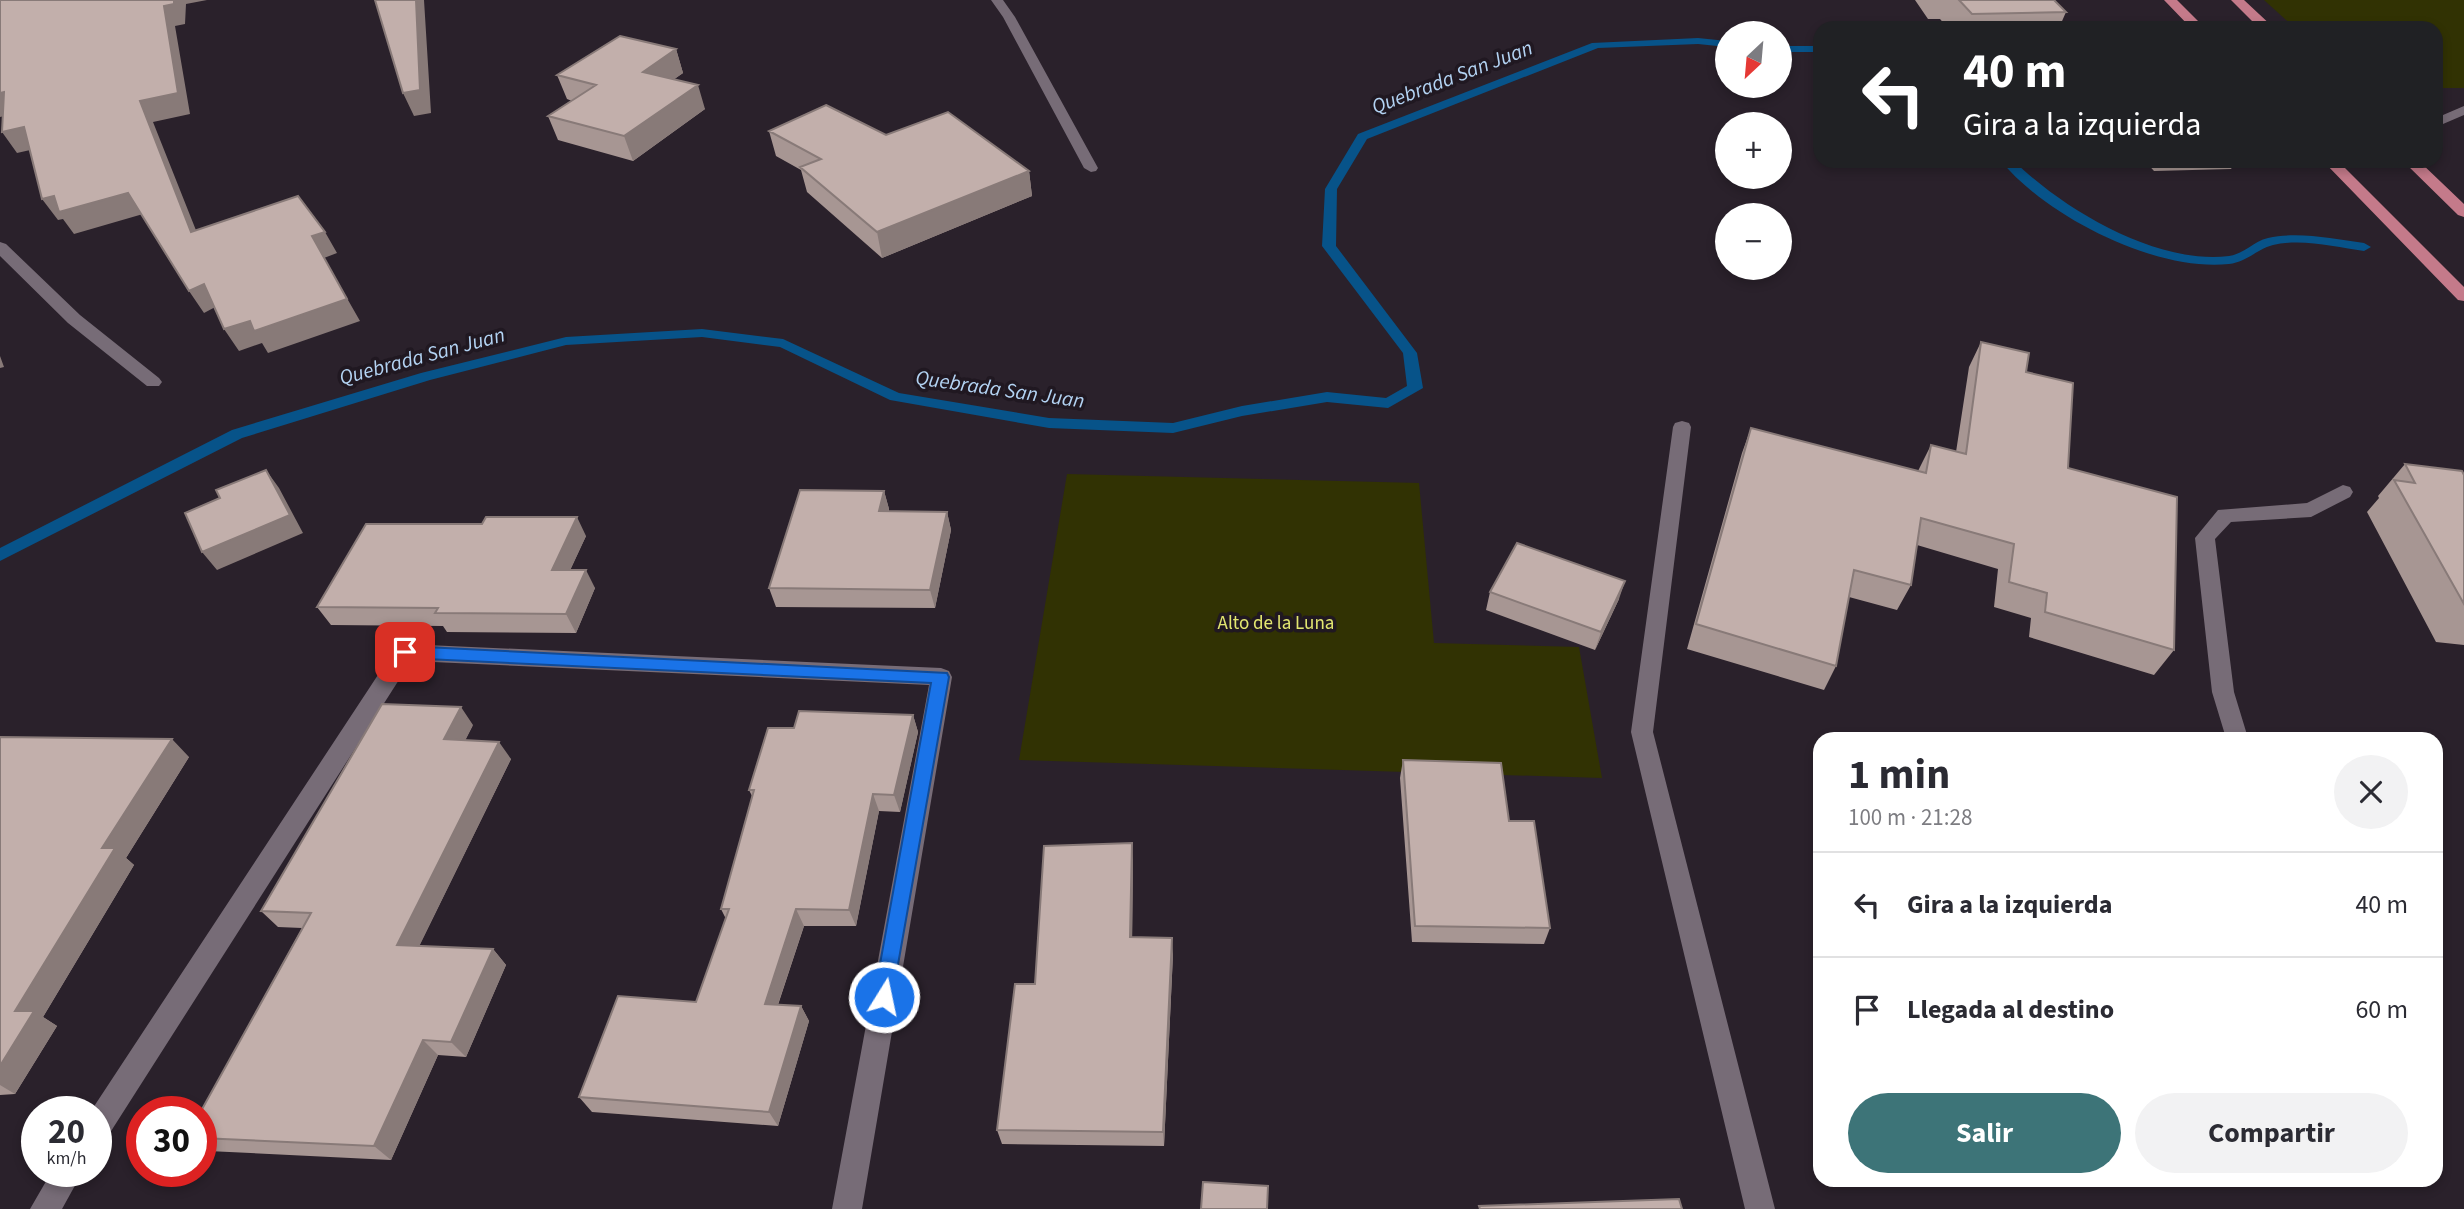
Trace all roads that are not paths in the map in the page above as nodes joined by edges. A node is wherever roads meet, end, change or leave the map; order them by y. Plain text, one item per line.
1 (996, 0) edge
2 (2170, 0) edge
3 (2237, 0) edge
4 (2190, 21) edge
5 (2260, 21) edge
6 (2464, 110) edge
7 (2443, 120) edge
8 (1091, 168) dead end
9 (2337, 168) edge
10 (2417, 168) edge
11 (2464, 212) edge
12 (0, 247) edge
13 (2464, 296) edge
14 (153, 382) dead end
15 (1682, 427) dead end
16 (2343, 492) dead end
17 (2236, 732) edge
18 (112, 1104) edge
19 (59, 1187) edge
20 (45, 1209) edge
21 (847, 1209) edge
22 (1760, 1209) edge

1 - 8 street
2 - 4 highway
3 - 5 highway
6 - 7 street
9 - 13 highway
10 - 11 highway
12 - 14 street
15 - 22 street
16 - 17 street
18 - 21 street
19 - 20 street

